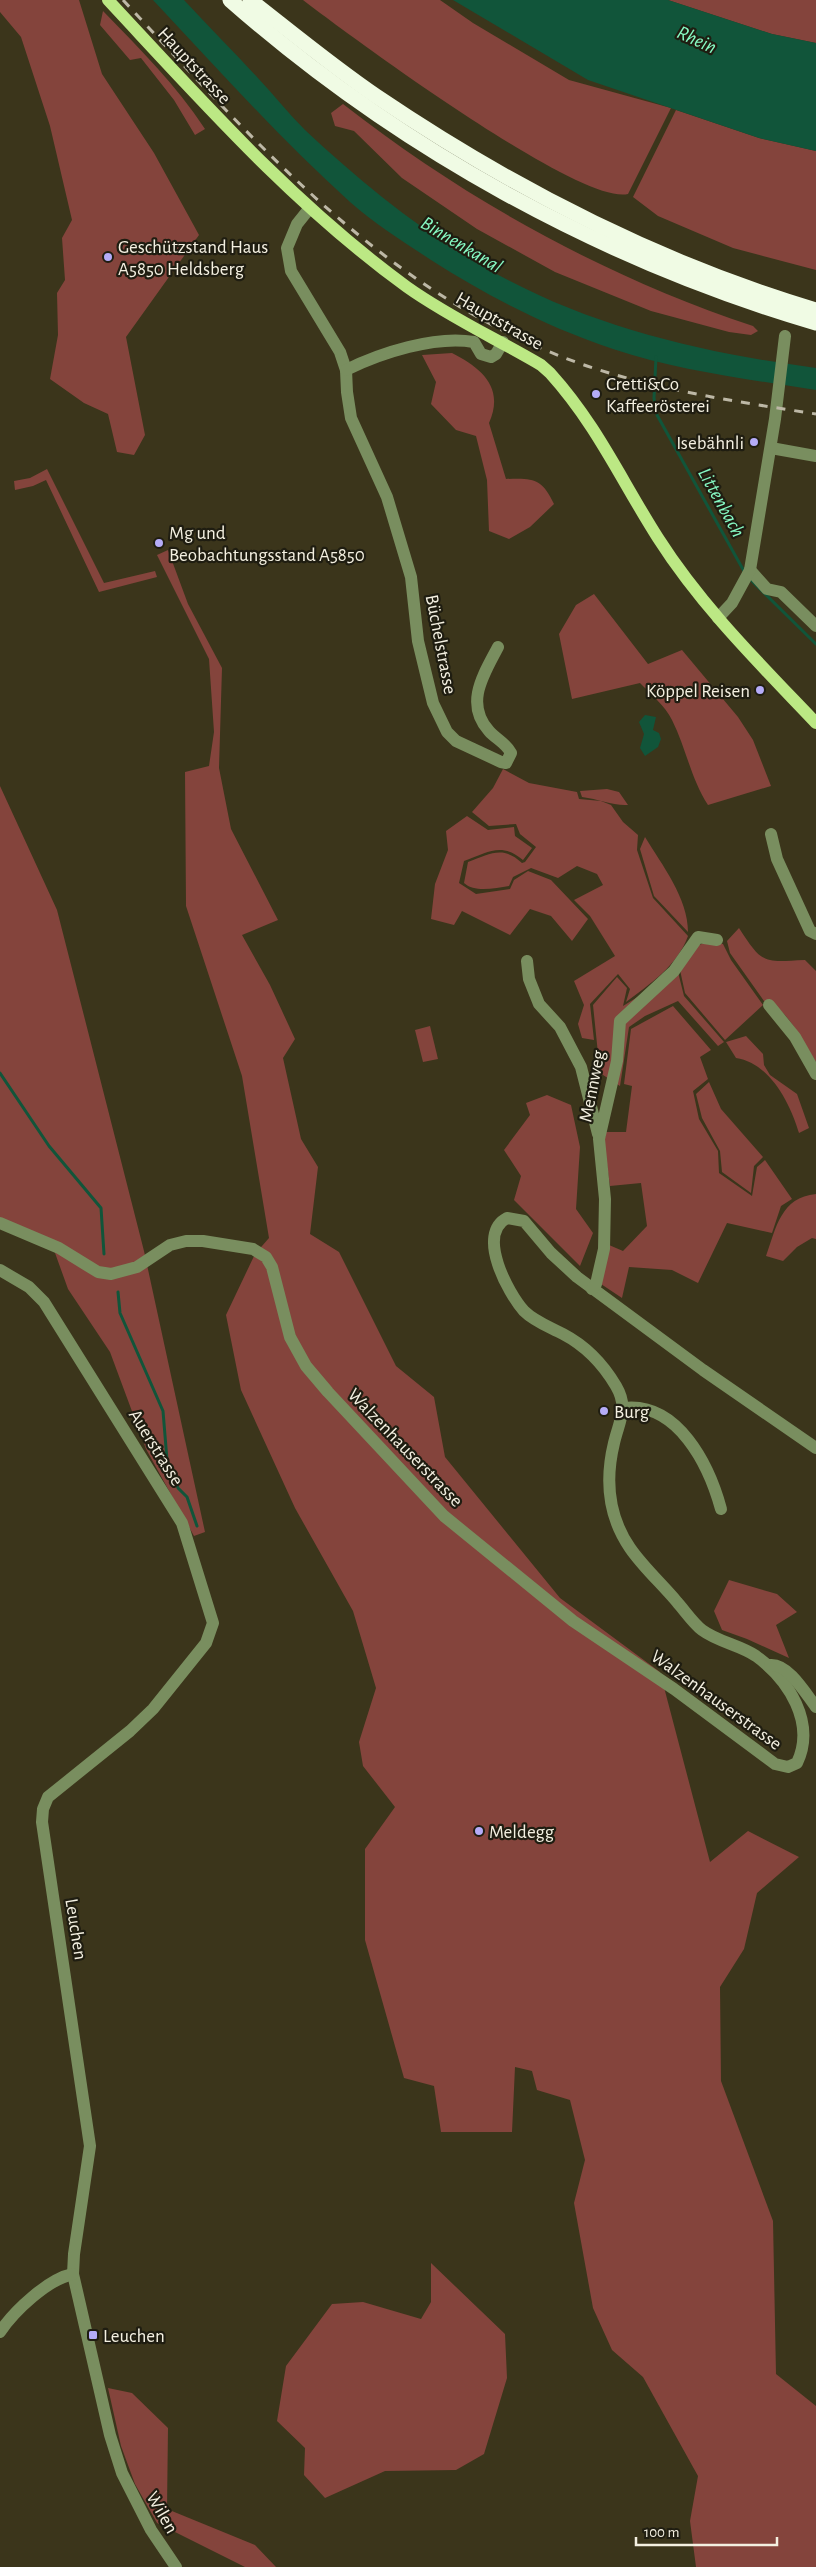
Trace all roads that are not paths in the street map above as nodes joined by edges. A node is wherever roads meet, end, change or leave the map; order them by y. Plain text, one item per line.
1 (108, 0) edge
2 (230, 0) edge
3 (250, 0) edge
4 (309, 209) junction
5 (816, 310) edge
6 (816, 323) edge
7 (784, 341) dead end
8 (503, 342) junction
9 (346, 370) junction
10 (771, 448) junction
11 (816, 456) edge
12 (747, 576) junction
13 (718, 618) junction
14 (816, 626) edge
15 (498, 647) dead end
16 (816, 723) edge
17 (771, 834) dead end
18 (816, 934) edge
19 (717, 940) dead end
20 (527, 961) dead end
21 (769, 1005) dead end
22 (816, 1074) edge
23 (599, 1139) junction
24 (0, 1223) edge
25 (0, 1270) edge
26 (592, 1289) junction
27 (624, 1408) junction
28 (816, 1448) edge
29 (721, 1510) dead end
30 (768, 1666) junction
31 (816, 1707) edge
32 (69, 1779) joint
33 (73, 2274) junction
34 (0, 2332) edge
35 (122, 2473) joint
36 (176, 2567) edge

1 - 4 main road, Hauptstrasse
2 - 6 highway
3 - 5 highway
4 - 8 main road, Hauptstrasse
4 - 9 street, Büchelstrasse
7 - 10 street
8 - 9 street
8 - 13 main road, Hauptstrasse
9 - 15 street, Büchelstrasse
10 - 11 street
10 - 12 street
12 - 13 street
12 - 14 street
13 - 16 main road, Hauptstrasse
17 - 18 street
19 - 23 street, Mennweg
20 - 23 street
21 - 22 street
23 - 26 street, Mennweg
24 - 30 street, Walzenhauserstrasse
25 - 32 street, Auerstrasse
26 - 27 street
26 - 28 street
27 - 29 street
27 - 30 street, Walzenhauserstrasse
30 - 31 street
32 - 33 street, Leuchen
33 - 34 street
33 - 35 street, Leuchen
35 - 36 street, Wilen

